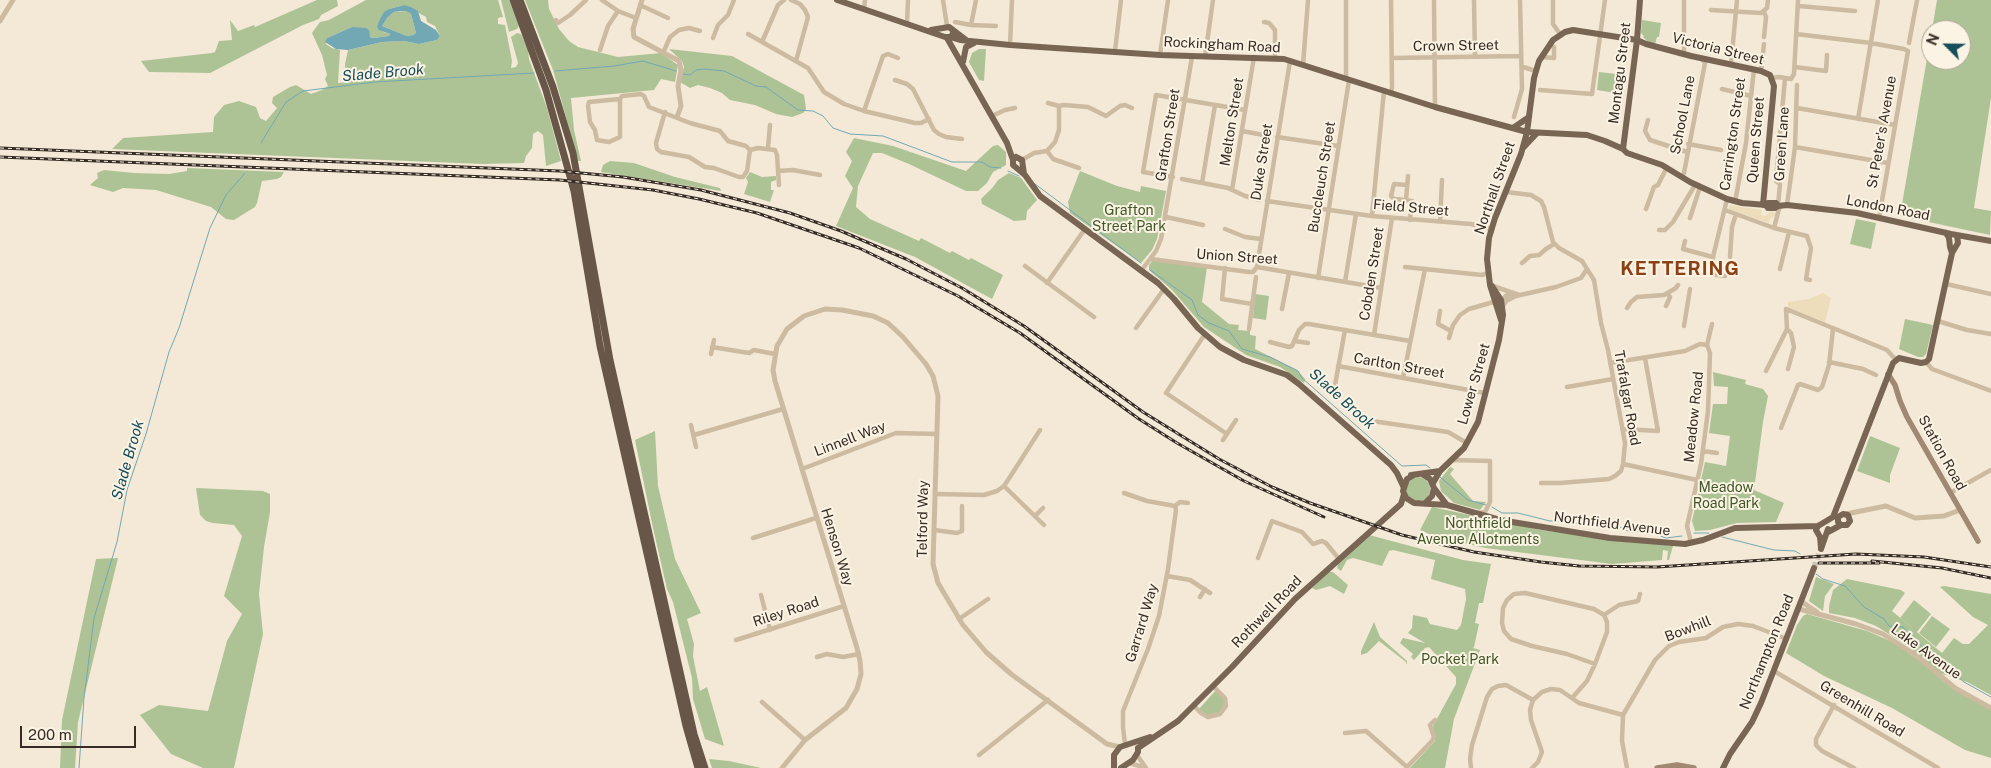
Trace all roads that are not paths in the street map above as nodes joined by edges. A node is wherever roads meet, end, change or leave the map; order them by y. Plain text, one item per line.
1 (13, 0) edge
2 (513, 0) edge
3 (520, 0) edge
4 (586, 0) edge
5 (602, 0) edge
6 (734, 0) edge
7 (784, 0) edge
8 (791, 0) edge
9 (837, 0) edge
10 (865, 0) edge
11 (908, 0) edge
12 (943, 0) edge
13 (976, 0) edge
14 (1012, 0) edge
15 (1121, 0) edge
16 (1168, 0) edge
17 (1213, 0) edge
18 (1308, 0) edge
19 (1346, 0) edge
20 (1391, 0) edge
21 (1434, 0) edge
22 (1474, 0) edge
23 (1520, 0) edge
24 (1553, 0) edge
25 (1605, 0) edge
26 (1640, 0) edge
27 (1684, 0) edge
28 (1737, 0) edge
29 (1768, 0) edge
30 (1798, 0) edge
31 (1878, 0) edge
32 (1917, 0) edge
33 (641, 3) edge
34 (1799, 6) junction
35 (864, 9) junction
36 (1710, 10) dead end
37 (618, 11) junction
38 (1736, 11) junction
39 (1854, 11) dead end
40 (1764, 12) junction
41 (636, 18) junction
42 (556, 20) dead end
43 (0, 21) edge
44 (660, 22) dead end
45 (696, 22) dead end
46 (955, 22) dead end
47 (1264, 22) dead end
48 (907, 24) junction
49 (971, 25) junction
50 (996, 26) dead end
51 (694, 28) junction
52 (700, 31) dead end
53 (949, 33) junction
54 (748, 34) dead end
55 (1560, 34) junction
56 (1600, 34) junction
57 (1796, 34) junction
58 (1764, 37) dead end
59 (713, 38) dead end
60 (1637, 40) junction
61 (762, 42) junction
62 (978, 42) junction
63 (1871, 43) junction
64 (1910, 43) dead end
65 (1764, 44) dead end
66 (1010, 45) junction
67 (1554, 47) dead end
68 (600, 50) dead end
69 (1763, 50) junction
70 (1115, 51) junction
71 (1771, 51) dead end
72 (664, 52) junction
73 (1684, 54) junction
74 (1160, 55) junction
75 (1828, 55) dead end
76 (1475, 56) junction
77 (1521, 56) junction
78 (1192, 57) junction
79 (1205, 57) junction
80 (1254, 57) junction
81 (1434, 57) junction
82 (1541, 57) junction
83 (898, 58) dead end
84 (1275, 58) junction
85 (1392, 58) junction
86 (1700, 58) junction
87 (796, 61) junction
88 (1290, 61) junction
89 (962, 63) junction
90 (1731, 64) junction
91 (1303, 65) junction
92 (1523, 67) junction
93 (1795, 67) junction
94 (1758, 70) junction
95 (1536, 71) junction
96 (1771, 78) junction
97 (1785, 78) junction
98 (1348, 79) junction
99 (895, 80) dead end
100 (1797, 85) dead end
101 (1722, 89) dead end
102 (1540, 90) dead end
103 (1387, 92) junction
104 (1751, 96) junction
105 (620, 99) junction
106 (1186, 100) junction
107 (1048, 103) dead end
108 (1215, 105) junction
109 (1059, 106) junction
110 (1434, 107) junction
111 (1015, 108) dead end
112 (1132, 108) dead end
113 (1797, 108) junction
114 (1245, 110) junction
115 (864, 111) junction
116 (664, 112) junction
117 (992, 116) junction
118 (677, 117) junction
119 (1514, 117) dead end
120 (1529, 118) junction
121 (929, 119) junction
122 (1858, 119) junction
123 (1648, 120) dead end
124 (1895, 125) junction
125 (1513, 128) junction
126 (762, 130) dead end
127 (1242, 131) junction
128 (1532, 133) junction
129 (1269, 136) dead end
130 (1277, 137) junction
131 (962, 139) dead end
132 (1688, 144) junction
133 (1338, 146) junction
134 (1624, 147) junction
135 (1795, 147) junction
136 (768, 148) junction
137 (1523, 148) junction
138 (750, 150) junction
139 (1721, 150) dead end
140 (1047, 151) junction
141 (1687, 152) junction
142 (1018, 162) junction
143 (1888, 164) junction
144 (1667, 167) junction
145 (1079, 168) dead end
146 (778, 171) junction
147 (820, 174) dead end
148 (1408, 176) dead end
149 (1173, 177) junction
150 (1682, 177) junction
151 (1182, 179) dead end
152 (1442, 180) dead end
153 (1202, 183) junction
154 (779, 185) dead end
155 (1407, 185) junction
156 (1698, 186) junction
157 (1232, 190) junction
158 (1506, 192) junction
159 (1260, 200) dead end
160 (1406, 200) junction
161 (1267, 201) junction
162 (1412, 201) junction
163 (1418, 201) dead end
164 (1731, 201) junction
165 (1765, 205) junction
166 (1782, 206) junction
167 (1646, 209) dead end
168 (1328, 210) junction
169 (1725, 210) junction
170 (1356, 214) junction
171 (1736, 214) junction
172 (1372, 216) junction
173 (1166, 217) junction
174 (1392, 218) junction
175 (1690, 218) dead end
176 (1879, 218) junction
177 (1410, 220) junction
178 (1440, 222) junction
179 (1203, 225) dead end
180 (1774, 228) junction
181 (1085, 229) junction
182 (1225, 229) dead end
183 (1491, 229) junction
184 (1659, 230) dead end
185 (1790, 232) junction
186 (1946, 233) junction
187 (1957, 235) junction
188 (1967, 237) junction
189 (1261, 239) junction
190 (1685, 241) dead end
191 (1991, 241) edge
192 (1554, 244) junction
193 (1958, 244) junction
194 (1952, 252) junction
195 (1713, 257) junction
196 (1730, 257) dead end
197 (1151, 258) junction
198 (1522, 263) dead end
199 (1025, 266) dead end
200 (1257, 267) junction
201 (1405, 267) dead end
202 (1225, 268) junction
203 (1424, 269) junction
204 (1587, 269) junction
205 (1780, 269) dead end
206 (1141, 271) junction
207 (1289, 273) junction
208 (1488, 274) junction
209 (1725, 276) dead end
210 (1256, 277) dead end
211 (1583, 277) junction
212 (1318, 278) junction
213 (1592, 278) junction
214 (1810, 280) dead end
215 (1047, 282) junction
216 (1345, 282) junction
217 (1491, 284) junction
218 (1946, 284) junction
219 (1678, 285) dead end
220 (1382, 288) junction
221 (1164, 289) junction
222 (1690, 289) dead end
223 (1668, 294) junction
224 (1991, 294) edge
225 (1518, 295) junction
226 (1500, 303) junction
227 (1252, 304) junction
228 (1666, 306) dead end
229 (1627, 308) dead end
230 (1282, 309) dead end
231 (1440, 311) dead end
232 (804, 316) joint
233 (1094, 317) dead end
234 (1938, 320) junction
235 (1712, 324) dead end
236 (1684, 326) dead end
237 (1136, 328) dead end
238 (1249, 329) dead end
239 (1787, 329) junction
240 (1833, 329) junction
241 (1345, 330) junction
242 (1451, 331) junction
243 (1204, 334) junction
244 (1991, 334) edge
245 (1374, 335) junction
246 (1275, 337) dead end
247 (1449, 338) dead end
248 (714, 340) dead end
249 (1295, 341) junction
250 (1410, 341) junction
251 (1308, 344) dead end
252 (1707, 345) junction
253 (712, 346) junction
254 (711, 354) dead end
255 (775, 354) junction
256 (1645, 358) junction
257 (1896, 360) junction
258 (1829, 362) junction
259 (1926, 362) junction
260 (1610, 363) junction
261 (1338, 366) junction
262 (1788, 370) dead end
263 (1766, 371) dead end
264 (1888, 374) junction
265 (1876, 375) dead end
266 (1402, 378) junction
267 (1613, 378) junction
268 (1567, 387) dead end
269 (1991, 391) edge
270 (1485, 393) junction
271 (1333, 396) dead end
272 (783, 409) junction
273 (1236, 420) dead end
274 (1372, 421) dead end
275 (691, 424) dead end
276 (1781, 428) dead end
277 (1622, 429) junction
278 (1040, 430) dead end
279 (937, 434) junction
280 (1227, 434) junction
281 (694, 436) junction
282 (1223, 440) dead end
283 (1467, 443) junction
284 (696, 446) dead end
285 (1703, 451) junction
286 (1459, 453) junction
287 (1717, 453) dead end
288 (1452, 460) junction
289 (1464, 461) junction
290 (1623, 464) junction
291 (802, 469) junction
292 (1991, 470) edge
293 (1397, 473) junction
294 (1437, 473) junction
295 (1417, 474) junction
296 (1697, 480) junction
297 (1540, 483) dead end
298 (1433, 485) junction
299 (1004, 486) junction
300 (1404, 491) junction
301 (1124, 493) dead end
302 (935, 494) junction
303 (1950, 494) junction
304 (1188, 503) dead end
305 (1421, 504) junction
306 (1447, 505) junction
307 (962, 506) dead end
308 (1175, 506) junction
309 (1043, 508) dead end
310 (1395, 509) junction
311 (1863, 510) junction
312 (1960, 510) junction
313 (1472, 513) junction
314 (1839, 515) junction
315 (1035, 516) junction
316 (816, 518) junction
317 (1850, 521) junction
318 (1044, 525) dead end
319 (1840, 525) junction
320 (1819, 529) junction
321 (934, 530) junction
322 (1827, 533) junction
323 (1689, 537) junction
324 (753, 538) dead end
325 (1978, 541) dead end
326 (1258, 558) dead end
327 (1339, 559) junction
328 (1814, 568) tunnel mouth
329 (1167, 576) junction
330 (1205, 589) junction
331 (1210, 593) dead end
332 (1640, 594) dead end
333 (761, 595) dead end
334 (1200, 597) dead end
335 (988, 598) dead end
336 (1639, 600) junction
337 (1644, 603) dead end
338 (1800, 605) junction
339 (844, 606) junction
340 (1604, 615) junction
341 (959, 619) junction
342 (770, 630) junction
343 (1787, 639) junction
344 (736, 640) dead end
345 (859, 654) junction
346 (817, 657) dead end
347 (1595, 664) junction
348 (1774, 671) junction
349 (1213, 686) junction
350 (1572, 698) junction
351 (1048, 700) junction
352 (1534, 700) junction
353 (762, 702) dead end
354 (1194, 706) junction
355 (1834, 706) junction
356 (1991, 708) edge
357 (1623, 715) junction
358 (1435, 720) dead end
359 (1345, 733) dead end
360 (805, 740) junction
361 (1107, 744) junction
362 (1123, 745) junction
363 (1136, 746) junction
364 (979, 754) dead end
365 (1114, 755) junction
366 (1136, 755) junction
367 (1115, 765) edge
368 (1125, 765) edge
369 (698, 768) edge
370 (705, 768) edge
371 (782, 768) edge
372 (1146, 768) edge
373 (1472, 768) edge
374 (1532, 768) edge
375 (1627, 768) edge
376 (1657, 768) edge
377 (1694, 768) edge
378 (1722, 768) edge
379 (1854, 768) edge
380 (1938, 768) edge

1 - 43 street
2 - 369 highway
3 - 370 highway
4 - 42 street
5 - 37 street
6 - 59 street
7 - 61 street
8 - 87 street
9 - 35 main road, Rockingham Road
10 - 35 street
11 - 48 street
12 - 53 street
13 - 49 street
14 - 66 street
15 - 70 street
16 - 74 street
17 - 79 street
18 - 91 street
19 - 98 street, Buccleuch Street
20 - 85 street
21 - 81 street
22 - 76 street
23 - 77 street
24 - 55 street
25 - 56 street
26 - 60 main road, Montagu Street
27 - 73 street
28 - 38 street
29 - 40 street
30 - 34 street
31 - 63 street
32 - 64 street
33 - 41 street
33 - 44 street
34 - 39 street
34 - 57 street
35 - 48 main road, Rockingham Road
36 - 38 street
37 - 41 street
37 - 68 street
38 - 40 street
38 - 90 street
40 - 58 street
41 - 72 street
45 - 51 street
46 - 49 street
47 - 84 street
48 - 53 main road, Rockingham Road
49 - 50 street
51 - 52 street
51 - 72 street
53 - 62 main road, Rockingham Road
53 - 89 main road
54 - 61 street
55 - 56 main road, Victoria Street
55 - 82 main road, Northall Street
56 - 60 main road, Victoria Street
56 - 102 street
57 - 63 street
57 - 93 street
60 - 73 main road, Victoria Street
60 - 134 main road, Montagu Street
61 - 87 street
62 - 66 main road, Rockingham Road
62 - 89 main road
63 - 122 street
63 - 124 street, St Peter's Avenue
65 - 69 street, Carrington Street
66 - 70 main road, Rockingham Road
67 - 82 street
69 - 71 street
69 - 94 street, Carrington Street
70 - 74 main road, Rockingham Road
72 - 118 street
73 - 86 main road, Victoria Street
74 - 78 main road, Rockingham Road
75 - 93 street
76 - 77 street, Crown Street
76 - 81 street, Crown Street
77 - 92 street
78 - 79 main road, Rockingham Road
78 - 106 street, Grafton Street
79 - 80 main road, Rockingham Road
80 - 84 main road, Rockingham Road
80 - 114 street, Melton Street
81 - 85 street, Crown Street
81 - 110 street
82 - 95 main road, Northall Street
83 - 115 street
84 - 88 main road, Rockingham Road
85 - 103 street
86 - 90 main road, Victoria Street
86 - 132 street, School Lane
87 - 115 street
88 - 91 main road, Rockingham Road
88 - 130 street, Duke Street
89 - 117 main road
90 - 94 main road, Victoria Street
91 - 98 main road, Rockingham Road
92 - 95 street
92 - 119 street
93 - 97 street, Victoria Street
94 - 96 main road, Victoria Street
94 - 104 street, Carrington Street
95 - 120 main road, Northall Street
96 - 97 street, Victoria Street
96 - 165 main road, Queen Street
97 - 166 street
98 - 103 main road, Rockingham Road
98 - 133 street, Buccleuch Street
99 - 121 street
100 - 113 street, Green Lane
101 - 104 street
103 - 110 main road, Rockingham Road
103 - 172 street
104 - 164 street, Carrington Street
105 - 105 street
105 - 116 street
106 - 108 street
106 - 149 street, Grafton Street
106 - 149 street
107 - 109 street
108 - 114 street
108 - 153 street
109 - 112 street
109 - 140 street
110 - 125 main road, Rockingham Road
111 - 117 street
113 - 122 street
113 - 135 street, Green Lane
114 - 127 street, Melton Street
115 - 121 street
116 - 118 street
116 - 138 street
117 - 142 main road
118 - 138 street
120 - 125 main road
120 - 128 main road, Northall Street
121 - 131 street
122 - 124 street
123 - 141 street
124 - 143 street, St Peter's Avenue
125 - 128 main road, Rockingham Road
125 - 137 main road
126 - 136 street
127 - 129 street
127 - 157 street, Melton Street
128 - 134 main road, Rockingham Road
128 - 137 main road
128 - 137 main road, Northall Street
130 - 133 street
130 - 161 street, Duke Street
132 - 139 street
132 - 141 street, School Lane
133 - 168 street, Buccleuch Street
134 - 144 main road, Rockingham Road
135 - 143 street
135 - 166 street, Green Lane
136 - 138 street
136 - 146 street
137 - 158 main road, Northall Street
140 - 142 street
140 - 145 street
141 - 150 street, School Lane
142 - 181 main road
143 - 176 street, St Peter's Avenue
144 - 150 main road, London Road
144 - 167 street
146 - 147 street
146 - 154 street
148 - 155 street
149 - 173 street, Grafton Street
150 - 156 main road, London Road
151 - 153 street
152 - 178 street
153 - 157 street
155 - 160 street
155 - 160 street
156 - 164 main road, London Road
156 - 175 street
156 - 184 street
157 - 159 street
158 - 183 main road, Northall Street
158 - 192 street
160 - 162 street
161 - 168 street, Field Street
161 - 189 street, Duke Street
162 - 163 street
162 - 177 street
164 - 165 main road, London Road
164 - 169 street, Carrington Street
165 - 166 main road, London Road
166 - 176 main road, London Road
166 - 180 street
168 - 170 street, Field Street
168 - 212 street, Buccleuch Street
169 - 171 street
169 - 195 street, Carrington Street
170 - 172 street, Field Street
170 - 216 street
171 - 180 street
171 - 196 street
172 - 174 street, Field Street
173 - 179 street
173 - 197 street, Grafton Street
174 - 177 street, Field Street
174 - 220 street, Cobden Street
176 - 186 main road, London Road
177 - 178 street, Field Street
178 - 183 street, Field Street
180 - 185 street
181 - 206 main road
181 - 215 street
182 - 189 street
183 - 208 main road, Northall Street
185 - 205 street
185 - 214 street
186 - 187 main road, London Road
186 - 194 main road
187 - 188 main road, London Road
187 - 193 main road
187 - 194 main road
188 - 191 main road, London Road
188 - 193 main road
189 - 200 street, Duke Street
190 - 195 street
192 - 198 street
192 - 204 street, Trafalgar Road
193 - 194 main road
194 - 218 main road
195 - 209 street
197 - 202 street, Union Street
197 - 206 street, Grafton Street
199 - 215 street
200 - 202 street, Union Street
200 - 207 street, Union Street
201 - 203 street
202 - 227 street
203 - 208 street
203 - 250 street
204 - 211 street
204 - 213 street, Trafalgar Road
206 - 221 main road
207 - 212 street, Union Street
207 - 230 street
208 - 217 main road, Northall Street
210 - 227 street
211 - 213 street
211 - 225 street
212 - 216 street, Union Street
213 - 260 street, Trafalgar Road
215 - 233 street
216 - 220 street, Union Street
217 - 225 street
217 - 226 main road, Northall Street
218 - 224 street
218 - 234 main road
219 - 223 street
220 - 245 street, Cobden Street
221 - 237 street
221 - 243 main road
222 - 236 street
223 - 228 street
223 - 229 street
225 - 226 street
226 - 242 street
226 - 270 main road, Lower Street
227 - 238 street
231 - 242 street
232 - 255 street, Henson Way
232 - 279 street, Telford Way
234 - 244 street
234 - 259 main road
235 - 252 street, Meadow Road
239 - 240 street
239 - 262 street
239 - 263 street
240 - 257 street
240 - 258 street
241 - 245 street
241 - 249 street
241 - 261 street
242 - 247 street
243 - 280 street
243 - 293 main road
245 - 250 street
246 - 249 street
248 - 253 street
249 - 251 street
250 - 266 street
252 - 256 street
252 - 285 street, Meadow Road
253 - 254 street
253 - 255 street
255 - 272 street, Henson Way
256 - 260 street
256 - 277 street
257 - 259 main road
257 - 264 main road
258 - 265 street
258 - 276 street
259 - 269 street
260 - 267 street, Trafalgar Road
261 - 266 street, Carlton Street
261 - 271 street
264 - 303 main road, Station Road
264 - 314 main road
266 - 270 street, Carlton Street
267 - 268 street
267 - 277 street, Trafalgar Road
270 - 283 main road, Lower Street
272 - 281 street
272 - 291 street, Henson Way
273 - 280 street
274 - 283 street
275 - 281 street
277 - 290 street, Trafalgar Road
278 - 299 street
279 - 291 street, Linnell Way
279 - 302 street, Telford Way
280 - 282 street
281 - 284 street
283 - 286 main road, Lower Street
285 - 287 street
285 - 296 street, Meadow Road
286 - 288 main road, Lower Street
286 - 289 street
288 - 289 street
288 - 294 main road, Lower Street
289 - 313 street
290 - 296 street
290 - 297 street, Trafalgar Road
291 - 316 street, Henson Way
292 - 303 street
293 - 295 main road
293 - 300 main road
294 - 295 main road
294 - 298 main road, Lower Street
295 - 298 main road
295 - 300 main road
296 - 323 street, Meadow Road
298 - 305 main road
298 - 306 main road
299 - 302 street
299 - 315 street
300 - 305 main road
300 - 310 main road, Rothwell Road
301 - 308 street
302 - 321 street, Telford Way
303 - 312 main road, Station Road
304 - 308 street
305 - 306 main road, Northfield Avenue
305 - 310 main road, Rothwell Road
306 - 313 main road, Northfield Avenue
307 - 321 street
308 - 329 street, Garrard Way
309 - 315 street
310 - 327 main road, Rothwell Road
311 - 312 street
311 - 314 street
311 - 317 street
312 - 325 main road, Station Road
313 - 323 main road, Northfield Avenue
314 - 317 main road
314 - 319 main road
314 - 320 main road
315 - 318 street
316 - 324 street
316 - 339 street, Henson Way
317 - 319 main road
319 - 322 main road
320 - 322 main road
320 - 322 main road
320 - 322 main road
320 - 323 main road, Northfield Avenue
321 - 341 street, Telford Way
326 - 327 street
327 - 349 main road, Rothwell Road
328 - 338 main road, Northampton Road
329 - 330 street
329 - 362 street, Garrard Way
330 - 331 street
330 - 334 street
332 - 336 street
333 - 342 street
335 - 341 street
336 - 337 street
336 - 340 street
338 - 343 main road, Northampton Road
338 - 356 street, Lake Avenue
339 - 342 street, Riley Road
339 - 345 street, Henson Way
340 - 347 street
340 - 347 street
341 - 351 street, Telford Way
342 - 344 street, Riley Road
343 - 348 main road, Northampton Road
343 - 357 street, Bowhill
345 - 346 street
345 - 360 street, Henson Way
347 - 350 street
348 - 355 street, Greenhill Road
348 - 378 main road, Northampton Road
349 - 354 main road, Rothwell Road
349 - 354 street
350 - 352 street
350 - 357 street
351 - 361 street, Telford Way
351 - 364 street
352 - 373 street
352 - 374 street
353 - 360 street
354 - 363 main road, Rothwell Road
355 - 379 street
355 - 380 street, Greenhill Road
357 - 375 street, Bowhill
358 - 359 street
360 - 371 street, Henson Way
361 - 362 street, Telford Way
361 - 365 street, Telford Way
362 - 363 main road
362 - 365 main road
363 - 366 main road
365 - 367 main road
366 - 368 main road
366 - 372 street
367 - 368 main road
368 - 372 street
376 - 377 main road

